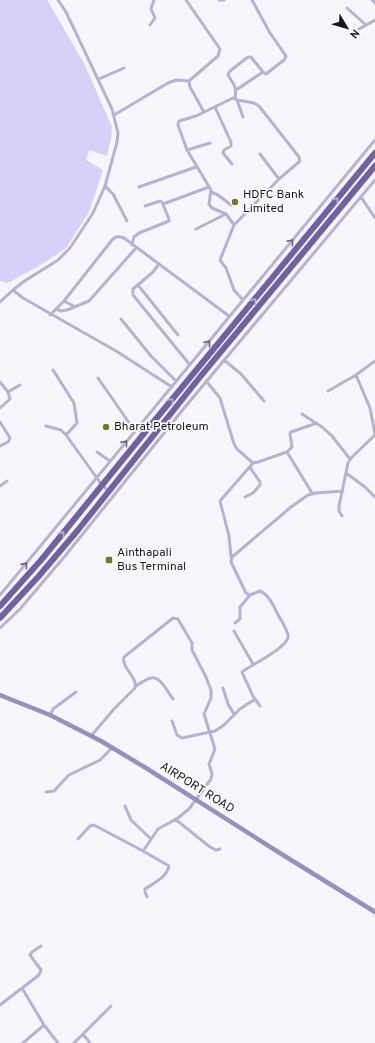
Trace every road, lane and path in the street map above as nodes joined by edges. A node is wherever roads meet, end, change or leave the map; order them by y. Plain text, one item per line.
1 (58, 0) edge
2 (154, 0) edge
3 (186, 0) edge
4 (219, 0) edge
5 (224, 0) edge
6 (252, 0) edge
7 (372, 0) edge
8 (375, 3) edge
9 (347, 8) dead end
10 (375, 20) edge
11 (366, 24) junction
12 (150, 25) dead end
13 (359, 29) dead end
14 (124, 68) dead end
15 (263, 72) junction
16 (99, 79) junction
17 (189, 81) junction
18 (236, 90) junction
19 (236, 99) junction
20 (215, 106) junction
21 (204, 112) junction
22 (114, 116) junction
23 (243, 117) dead end
24 (375, 140) edge
25 (210, 143) dead end
26 (187, 150) junction
27 (375, 153) edge
28 (260, 154) dead end
29 (232, 164) dead end
30 (196, 166) junction
31 (375, 166) edge
32 (280, 179) junction
33 (375, 180) edge
34 (105, 186) junction
35 (139, 187) dead end
36 (209, 187) junction
37 (211, 192) junction
38 (361, 197) junction
39 (163, 204) junction
40 (231, 205) dead end
41 (145, 206) dead end
42 (226, 214) junction
43 (375, 218) edge
44 (127, 221) dead end
45 (234, 225) junction
46 (196, 229) dead end
47 (132, 245) junction
48 (136, 248) junction
49 (158, 265) junction
50 (138, 285) junction
51 (13, 290) junction
52 (243, 300) junction
53 (64, 301) junction
54 (0, 302) edge
55 (75, 307) junction
56 (56, 309) junction
57 (50, 315) junction
58 (229, 316) junction
59 (121, 319) dead end
60 (178, 335) dead end
61 (224, 360) junction
62 (375, 361) edge
63 (190, 365) junction
64 (53, 370) dead end
65 (356, 375) junction
66 (98, 378) dead end
67 (176, 381) junction
68 (0, 382) edge
69 (207, 382) junction
70 (20, 385) dead end
71 (172, 387) junction
72 (328, 391) dead end
73 (8, 392) junction
74 (264, 401) dead end
75 (0, 408) edge
76 (302, 414) dead end
77 (0, 422) edge
78 (316, 423) junction
79 (46, 426) dead end
80 (136, 429) junction
81 (66, 434) junction
82 (375, 434) edge
83 (0, 446) edge
84 (97, 452) dead end
85 (287, 452) junction
86 (350, 459) junction
87 (110, 461) junction
88 (253, 462) junction
89 (346, 473) junction
90 (97, 477) junction
91 (7, 481) dead end
92 (103, 484) junction
93 (0, 486) edge
94 (108, 491) junction
95 (343, 491) junction
96 (312, 493) junction
97 (245, 497) dead end
98 (375, 497) edge
99 (112, 498) junction
100 (342, 516) dead end
101 (231, 558) junction
102 (0, 595) edge
103 (250, 596) junction
104 (0, 606) edge
105 (0, 618) edge
106 (235, 623) dead end
107 (0, 628) edge
108 (234, 631) dead end
109 (253, 664) junction
110 (136, 686) junction
111 (224, 688) dead end
112 (76, 692) dead end
113 (0, 695) edge
114 (255, 699) junction
115 (172, 700) dead end
116 (260, 706) dead end
117 (234, 714) junction
118 (50, 715) junction
119 (172, 721) dead end
120 (209, 732) junction
121 (91, 736) junction
122 (112, 748) junction
123 (46, 792) dead end
124 (195, 800) junction
125 (125, 806) dead end
126 (175, 819) junction
127 (151, 838) junction
128 (78, 839) dead end
129 (144, 849) junction
130 (220, 849) dead end
131 (147, 897) dead end
132 (375, 912) edge
133 (41, 946) dead end
134 (22, 988) junction
135 (0, 1005) edge
136 (110, 1006) dead end
137 (44, 1025) junction
138 (83, 1034) junction
139 (28, 1038) junction
140 (23, 1043) edge
141 (31, 1043) edge
142 (58, 1043) edge
143 (74, 1043) edge
144 (90, 1043) edge

1 - 16 street
2 - 12 street
3 - 17 street
4 - 5 street
6 - 15 street
7 - 8 street
9 - 11 street
10 - 11 street
11 - 13 street
14 - 16 street
15 - 18 street
15 - 18 street
16 - 22 street
17 - 21 street
17 - 22 street
18 - 19 street
19 - 20 street
19 - 23 street
19 - 32 street
20 - 21 street
20 - 29 street
21 - 26 street
22 - 34 street
52 -> 24 street
25 - 26 street
26 - 30 street
92 -> 27 highway
28 - 32 street
30 - 35 street
30 - 36 street
31 - 94 highway
32 - 45 street
33 - 38 street
34 - 44 street
34 - 51 street
36 - 37 street
36 - 39 street
37 - 40 street
37 - 42 street
38 - 43 street
38 - 61 street
39 - 41 street
39 - 47 street
42 - 45 street
42 - 46 street
45 - 52 street
47 - 48 street
47 - 53 street
48 - 49 street
48 - 55 street
49 - 50 street
49 - 58 street
50 - 60 street
50 - 63 street
51 - 54 street
51 - 57 street
52 - 58 street
53 - 55 street
53 - 56 street
55 - 56 street
56 - 57 street
57 - 71 street
63 -> 58 street
59 - 67 street
61 - 69 street
61 - 74 street
62 - 65 street
63 - 67 street
64 - 81 street
65 - 72 street
65 - 82 street
66 - 80 street
67 - 71 street
68 - 73 street
69 - 88 street
69 - 99 street
70 - 73 street
71 - 80 street
73 - 75 street
76 - 78 street
77 - 83 street
78 - 85 street
78 - 86 street
79 - 81 street
87 -> 80 street
81 - 90 street
82 - 86 street
84 - 87 street
85 - 88 street
85 - 96 street
86 - 89 street
87 - 90 street
88 - 97 street
88 - 101 street
89 - 95 street
89 - 98 street
90 - 92 street
102 -> 90 street
91 - 93 street
92 - 94 street
104 -> 92 highway
94 - 99 street
94 - 105 highway
95 - 96 street
95 - 100 street
96 - 101 street
99 - 107 street
101 - 103 street
103 - 106 street
103 - 109 street
108 - 109 street
109 - 114 street
110 - 115 street
110 - 120 street
110 - 121 street
111 - 117 street
112 - 118 street
113 - 118 main road, AIRPORT ROAD
114 - 116 street
114 - 117 street
117 - 120 street
118 - 121 main road, AIRPORT ROAD
119 - 120 street
120 - 124 street
121 - 122 main road, AIRPORT ROAD
122 - 123 street
122 - 124 main road, AIRPORT ROAD
124 - 126 street
124 - 132 main road, AIRPORT ROAD
125 - 127 street
126 - 127 street
126 - 130 street
127 - 129 street
128 - 129 street
129 - 131 street
133 - 134 street
134 - 135 street
134 - 137 street
136 - 138 street
137 - 139 street
137 - 142 street
138 - 143 street
138 - 144 street
139 - 140 street
139 - 141 street

